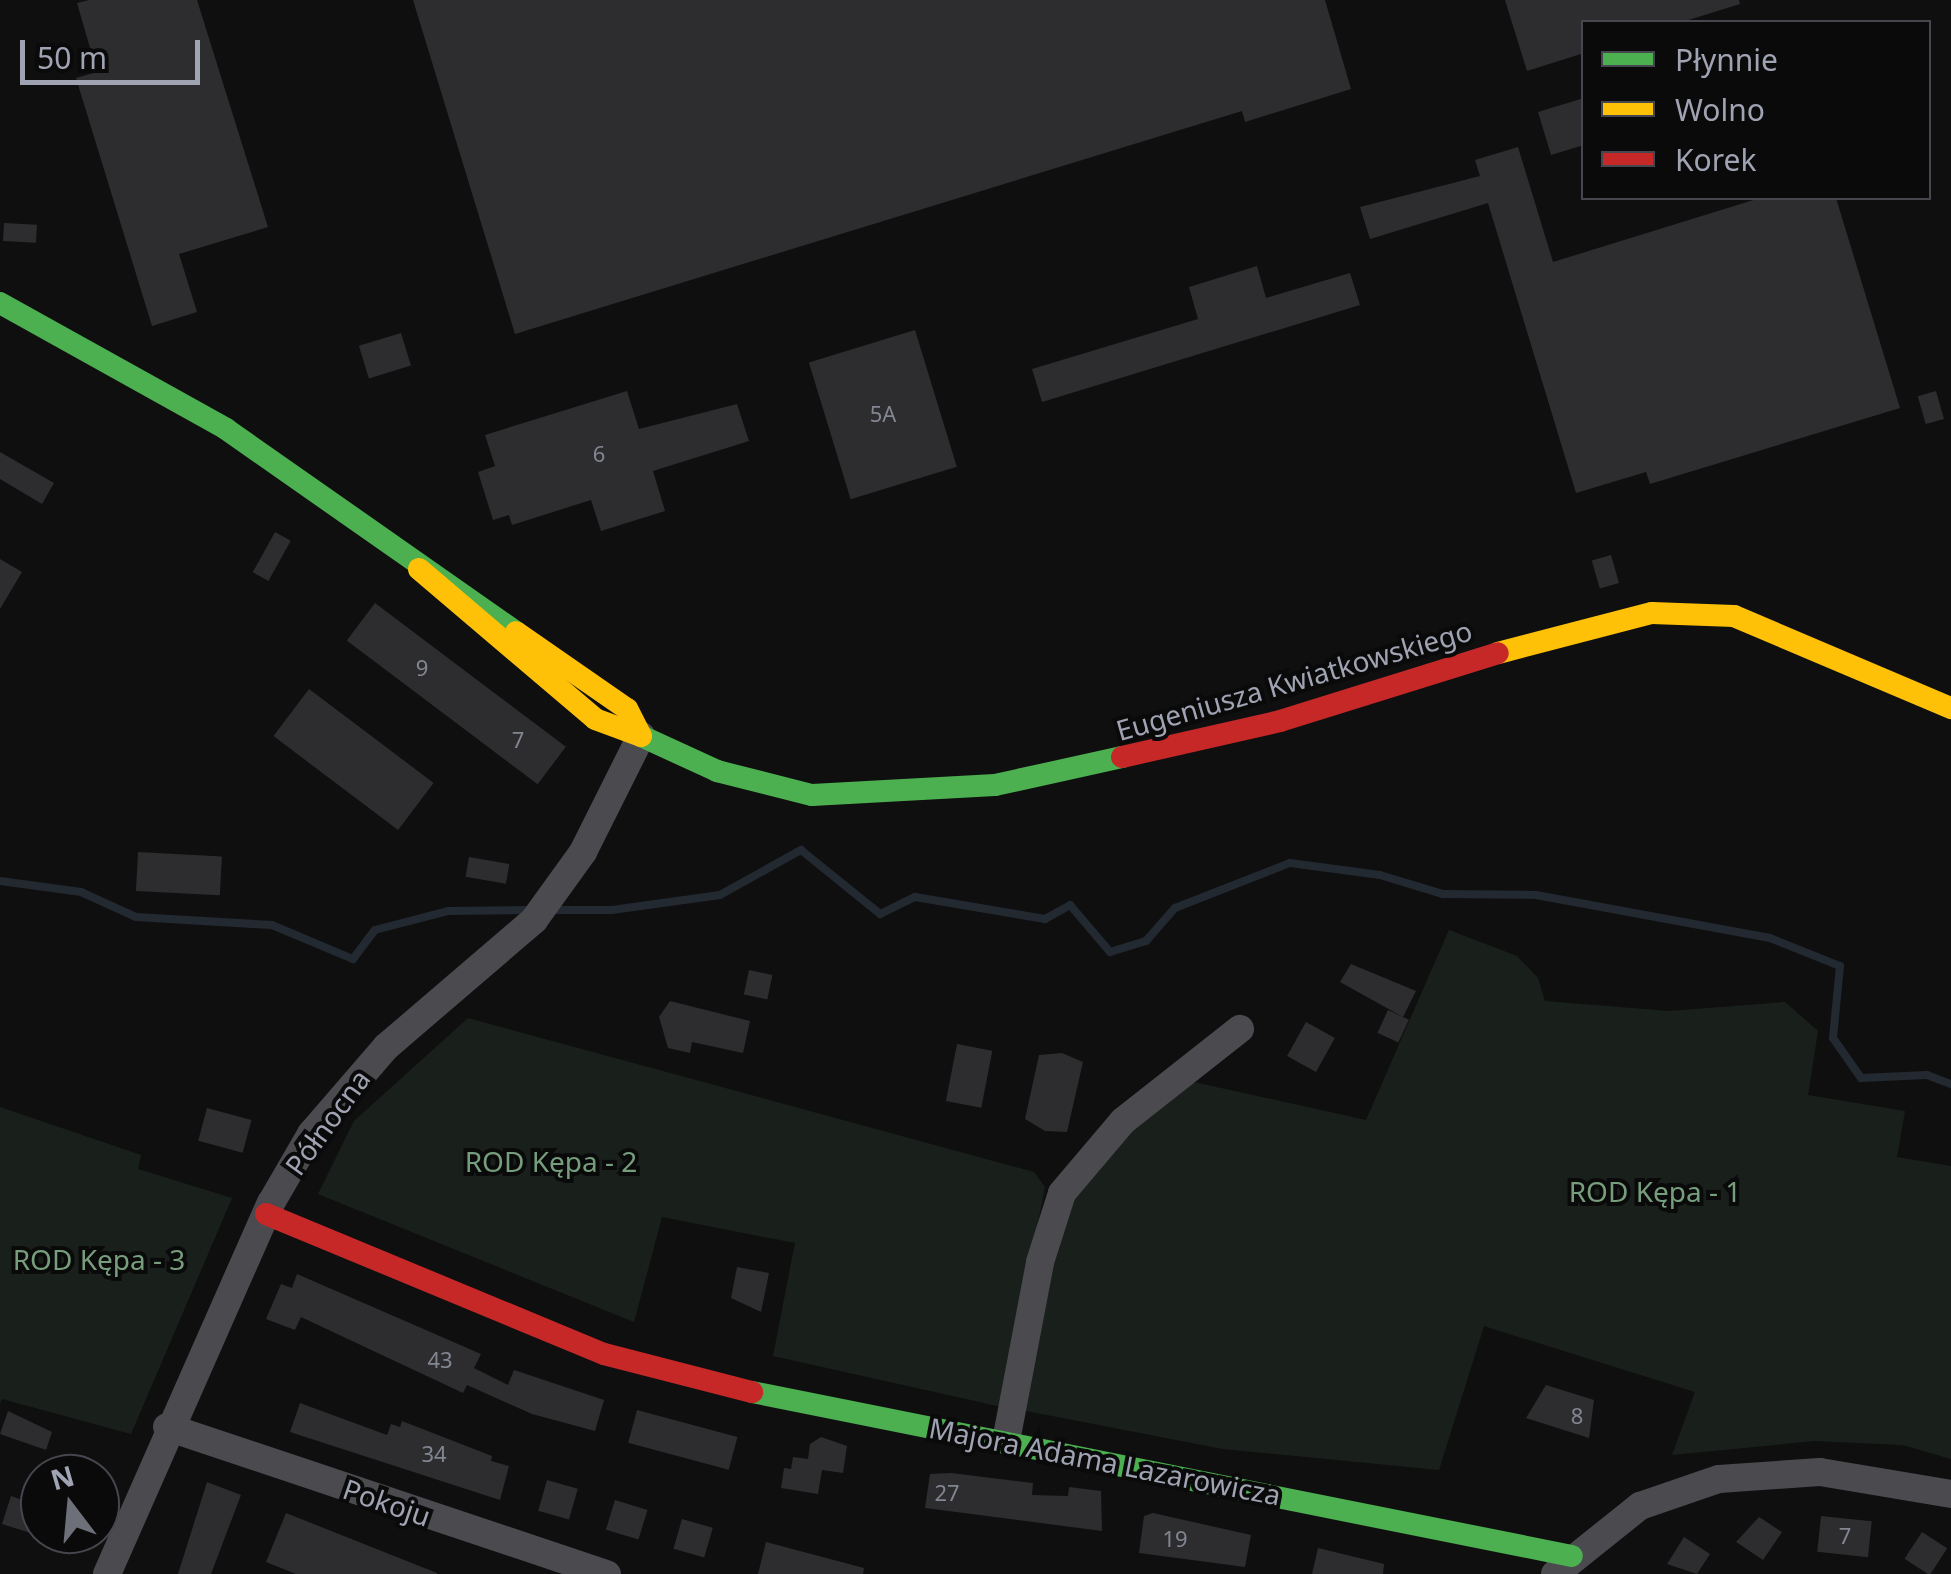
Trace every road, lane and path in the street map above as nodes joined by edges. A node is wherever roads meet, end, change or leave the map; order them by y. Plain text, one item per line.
1 (0, 303) edge
2 (1951, 708) edge
3 (641, 736) junction
4 (1240, 1028) dead end
5 (266, 1214) junction
6 (167, 1427) junction
7 (1006, 1441) junction
8 (1951, 1494) edge
9 (515, 1561) edge
10 (1564, 1565) edge
11 (107, 1574) edge
12 (608, 1574) edge

1 - 3 street, Eugeniusza Kwiatkowskiego
2 - 3 street, Eugeniusza Kwiatkowskiego
3 - 5 street, Północna
4 - 7 street
5 - 6 street, Północna
5 - 7 street, Majora Adama Lazarowicza
6 - 9 street, Pokoju
6 - 11 street, Północna
7 - 10 street, Majora Adama Lazarowicza
8 - 10 street, Majora Adama Lazarowicza
9 - 12 street, Pokoju

